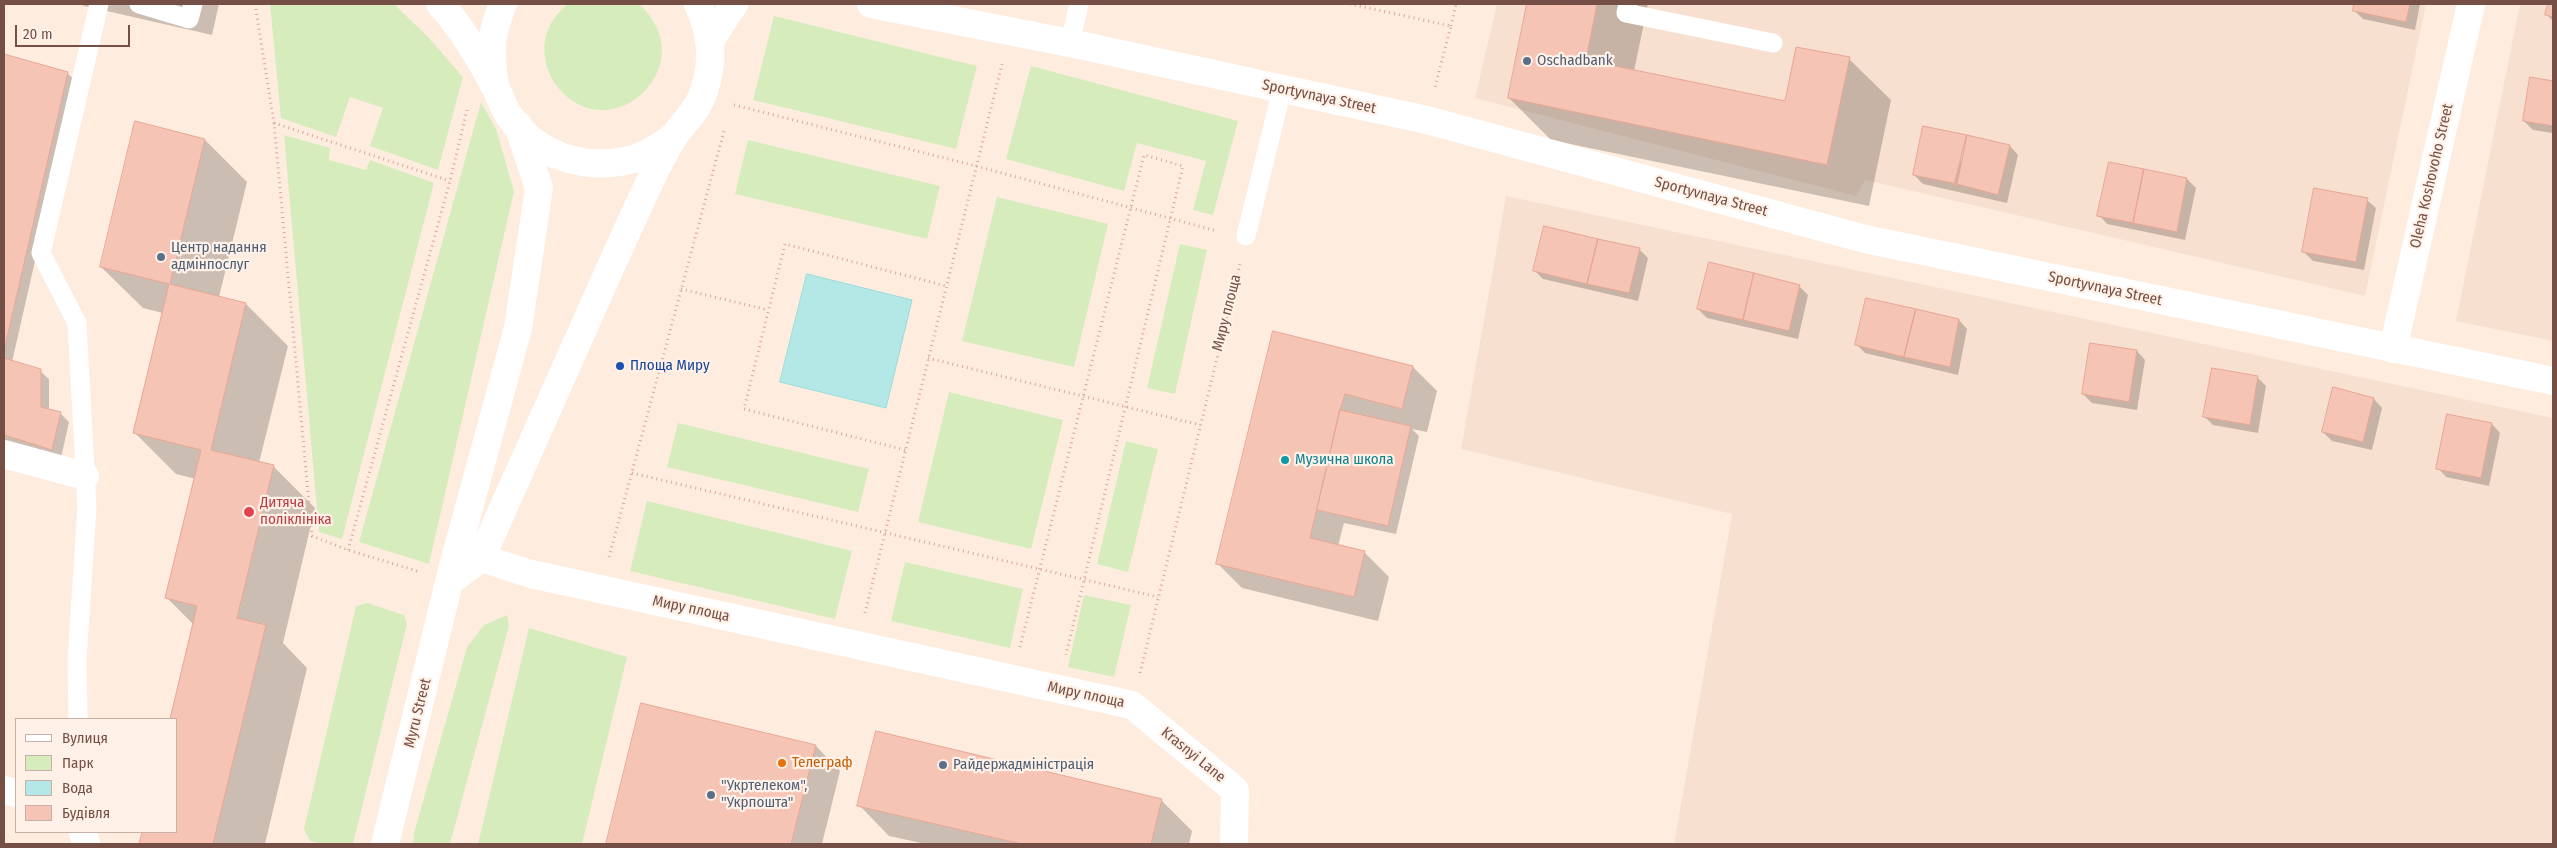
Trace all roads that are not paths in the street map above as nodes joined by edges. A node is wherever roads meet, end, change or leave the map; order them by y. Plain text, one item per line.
1 (99, 4) edge
2 (138, 4) edge
3 (193, 4) edge
4 (440, 4) edge
5 (503, 4) edge
6 (698, 4) edge
7 (734, 4) edge
8 (871, 4) edge
9 (1078, 4) edge
10 (1628, 4) edge
11 (2472, 4) edge
12 (710, 41) junction
13 (1070, 43) junction
14 (1773, 43) dead end
15 (495, 86) junction
16 (1282, 89) junction
17 (518, 125) junction
18 (673, 138) junction
19 (1246, 236) road end
20 (2393, 349) junction
21 (2553, 381) edge
22 (4, 454) edge
23 (85, 476) junction
24 (481, 558) junction
25 (450, 581) junction
26 (1132, 705) joint
27 (78, 718) edge
28 (385, 844) edge
29 (1234, 844) edge

1 - 23 lane
2 - 3 lane
4 - 15 street
5 - 15 street
6 - 12 street
7 - 12 street
8 - 13 street, Sportyvnaya Street
9 - 13 lane
10 - 14 lane
11 - 20 street, Oleha Koshovoho Street
12 - 18 street
13 - 16 street, Sportyvnaya Street
15 - 17 street
16 - 19 lane
16 - 20 street, Sportyvnaya Street
17 - 18 street
17 - 25 street, Myru Street
18 - 24 street
20 - 21 street, Sportyvnaya Street
22 - 23 street
23 - 27 lane
24 - 25 street
24 - 26 street, Миру площа
25 - 28 street, Myru Street
26 - 29 street, Krasnyi Lane

